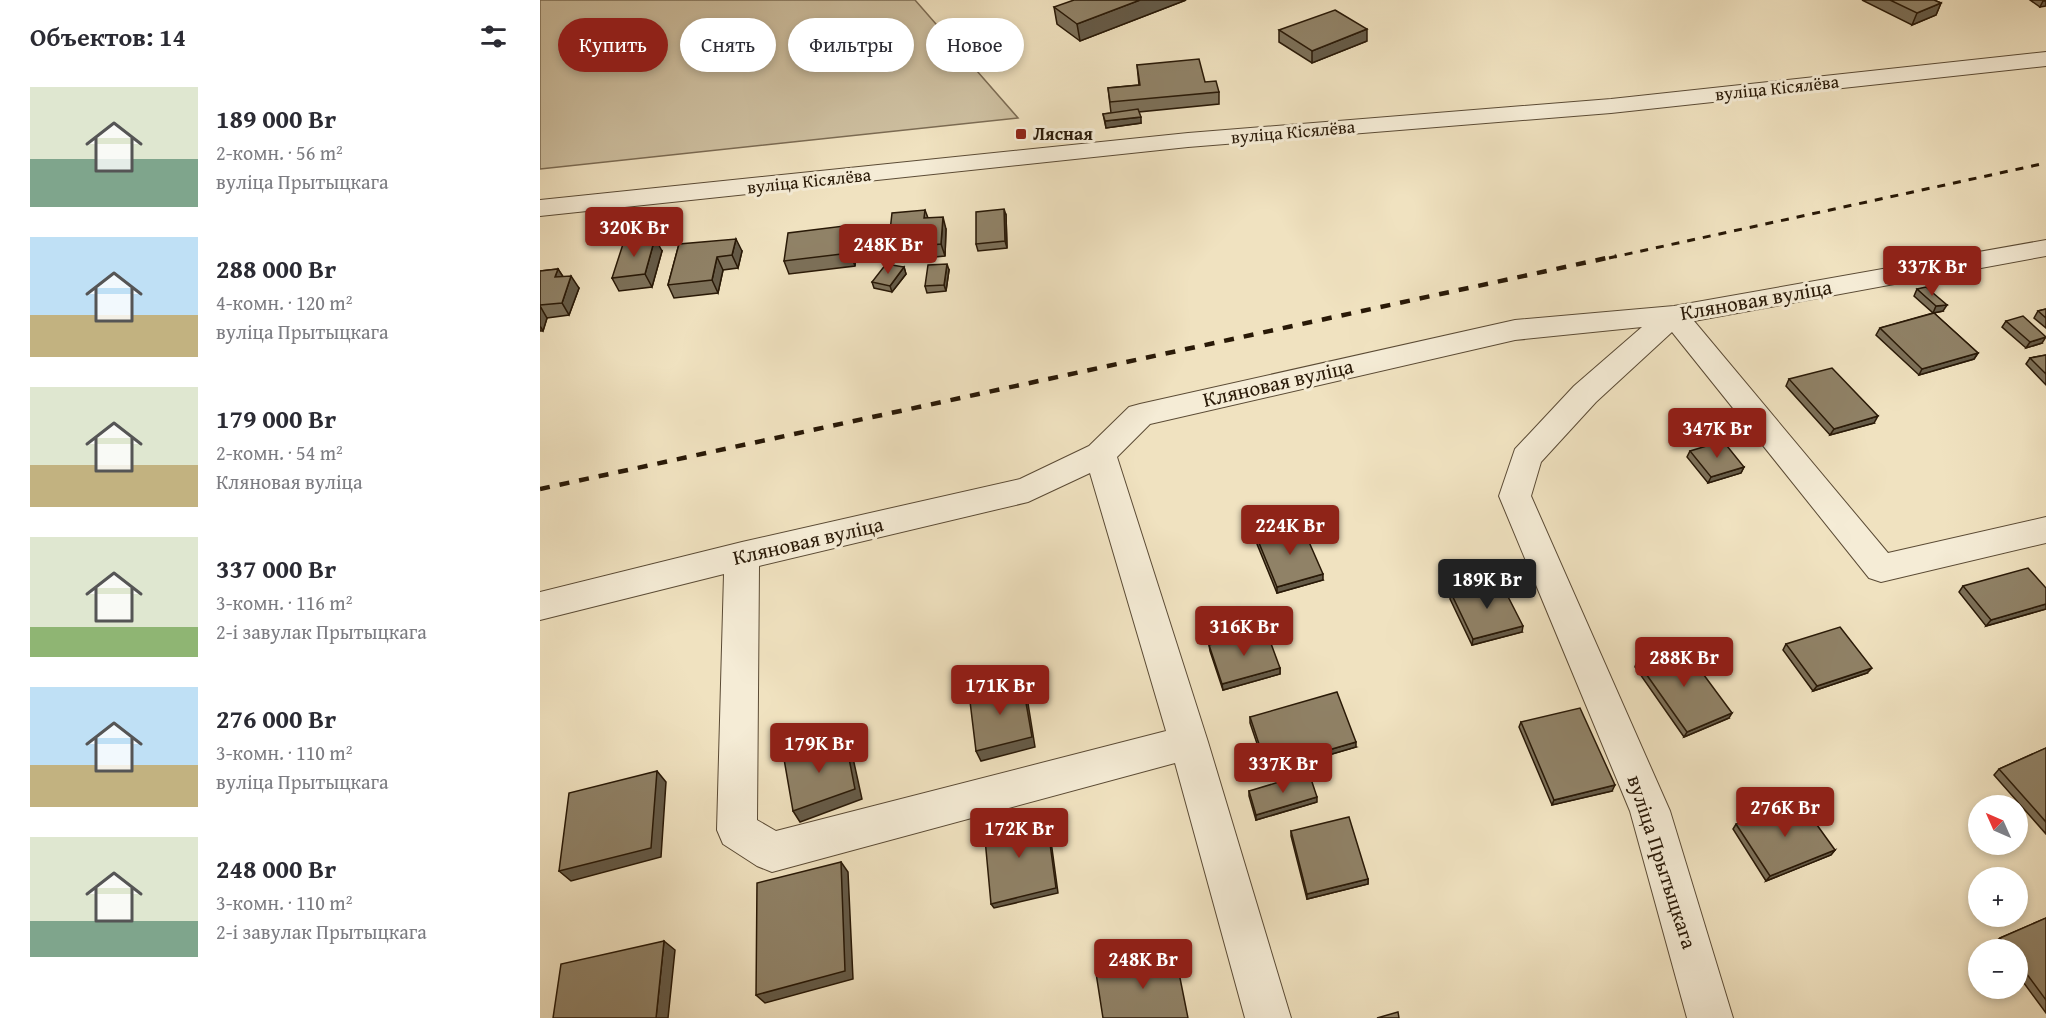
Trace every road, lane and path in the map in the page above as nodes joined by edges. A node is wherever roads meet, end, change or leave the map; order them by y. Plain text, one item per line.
1 (2046, 59) edge
2 (540, 208) edge
3 (2046, 248) edge
4 (1674, 315) junction
5 (1100, 454) junction
6 (2046, 530) edge
7 (742, 556) junction
8 (540, 606) edge
9 (1189, 742) junction
10 (1268, 1018) edge
11 (1710, 1018) edge

1 - 2 street, вуліца Кісялёва
3 - 4 street, Кляновая вуліца
4 - 5 street, Кляновая вуліца
4 - 6 street
4 - 11 street, вуліца Прытыцкага
5 - 7 street, Кляновая вуліца
5 - 9 street
7 - 8 street, Кляновая вуліца
7 - 9 street
9 - 10 street

